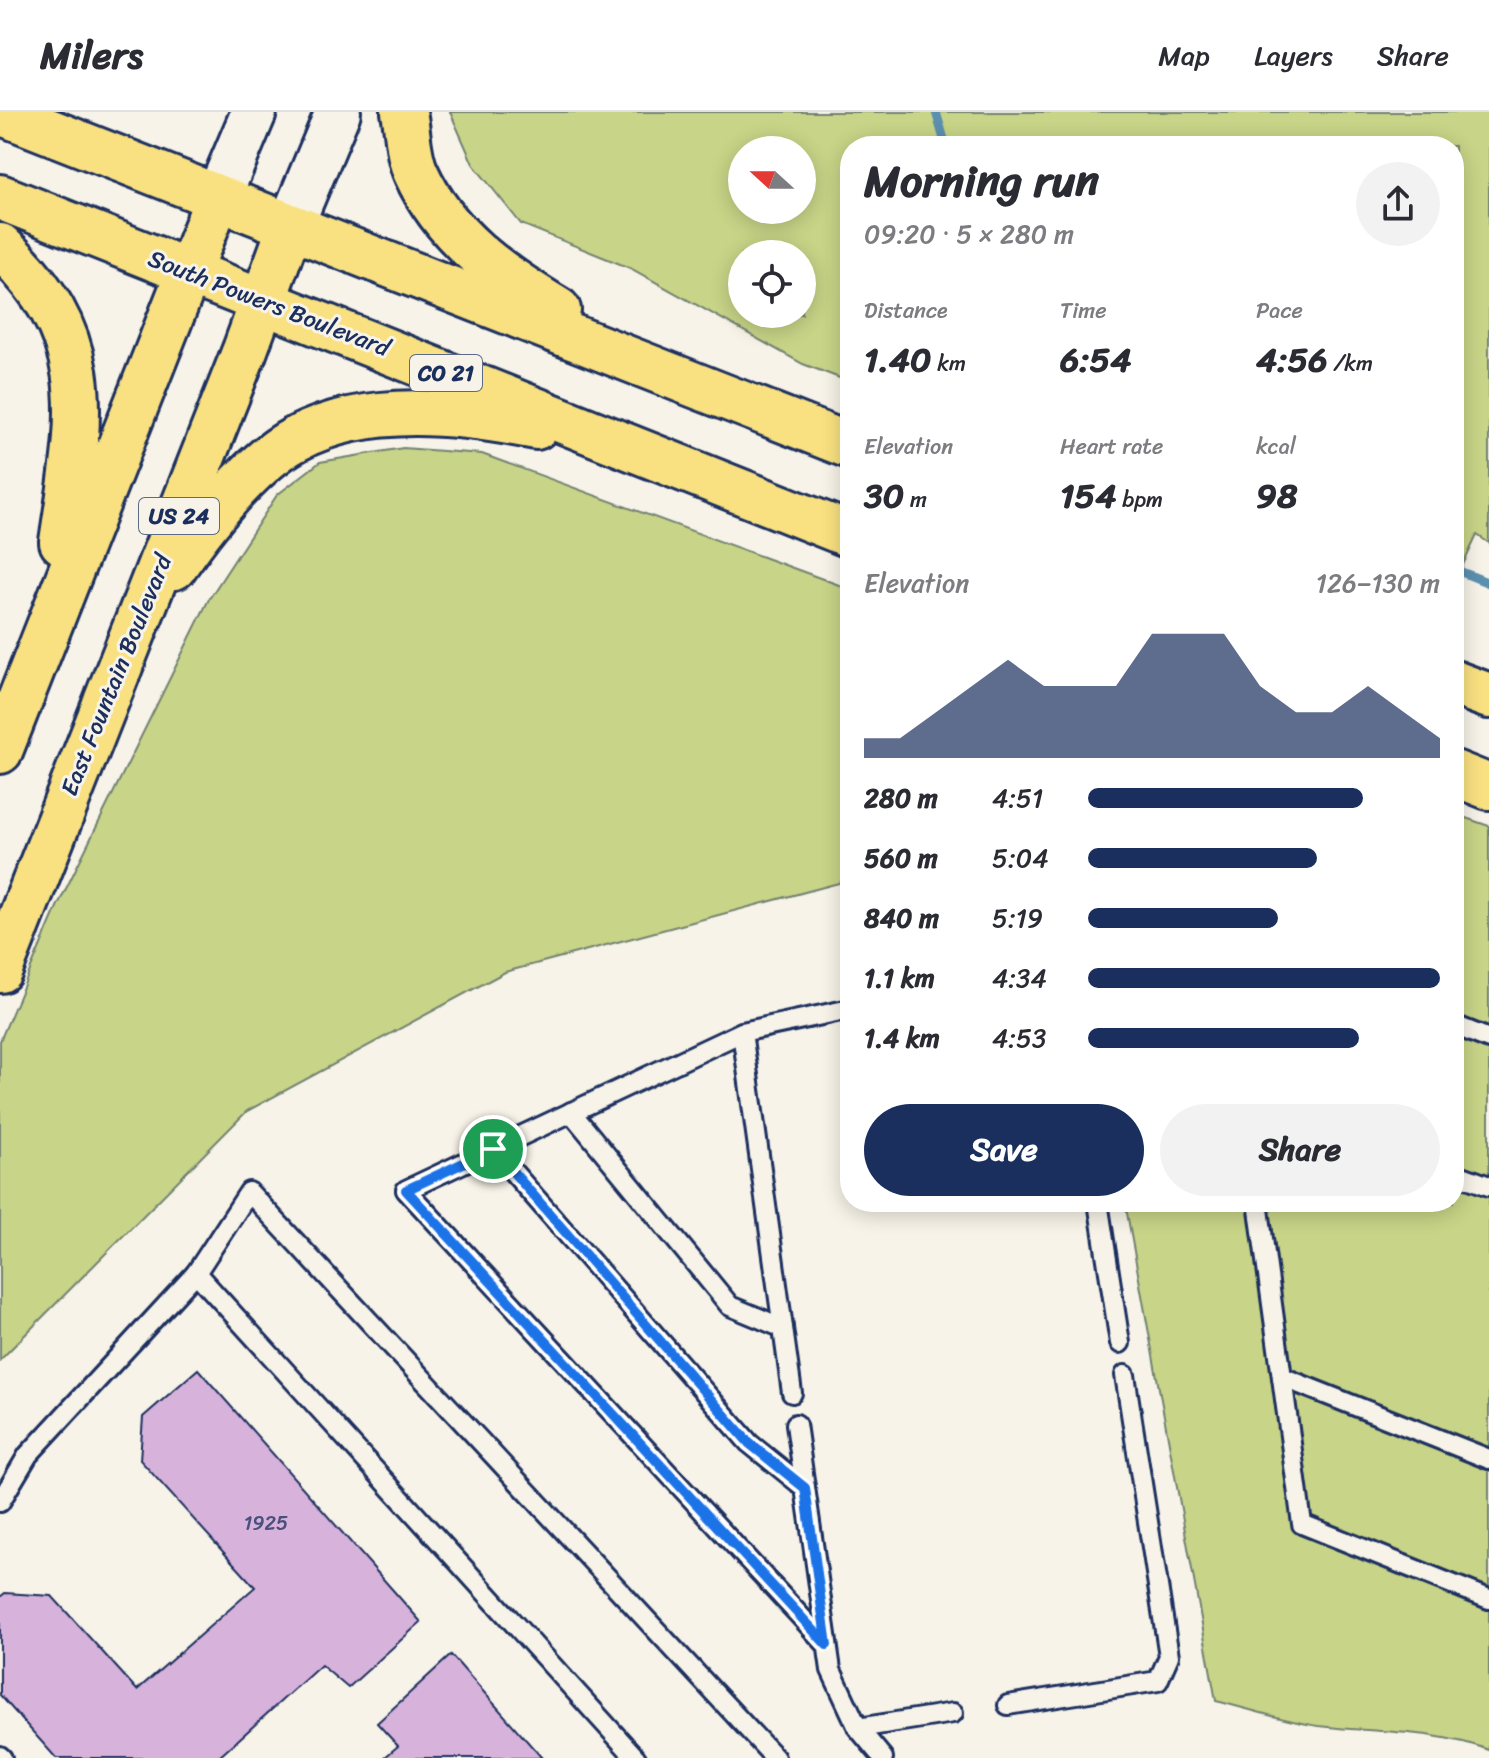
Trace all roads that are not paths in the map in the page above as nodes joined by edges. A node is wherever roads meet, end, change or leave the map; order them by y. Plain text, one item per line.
1 (0, 112) edge
2 (254, 112) edge
3 (338, 112) edge
4 (404, 112) edge
5 (0, 197) edge
6 (217, 200) junction
7 (290, 227) junction
8 (0, 246) edge
9 (190, 271) junction
10 (264, 300) junction
11 (656, 370) junction
12 (840, 442) edge
13 (629, 445) junction
14 (840, 531) edge
15 (51, 616) junction
16 (128, 642) junction
17 (1464, 687) edge
18 (1489, 696) edge
19 (0, 751) edge
20 (1464, 777) edge
21 (1489, 787) edge
22 (0, 970) edge
23 (840, 1011) edge
24 (1464, 1029) edge
25 (742, 1032) junction
26 (1489, 1039) edge
27 (571, 1112) junction
28 (493, 1149) junction
29 (1464, 1177) edge
30 (1489, 1186) edge
31 (1100, 1212) edge
32 (1259, 1212) edge
33 (196, 1273) junction
34 (783, 1328) junction
35 (1120, 1343) dead end
36 (1125, 1375) dead end
37 (1282, 1377) junction
38 (792, 1393) dead end
39 (796, 1424) dead end
40 (1489, 1459) edge
41 (805, 1488) junction
42 (0, 1502) edge
43 (1489, 1599) edge
44 (827, 1645) junction
45 (1008, 1705) dead end
46 (953, 1713) dead end
47 (858, 1728) junction
48 (636, 1758) edge
49 (775, 1758) edge
50 (883, 1758) edge

1 - 6 highway
2 - 6 street
3 - 7 street, East Fountain Boulevard
4 - 11 highway
5 - 9 highway, South Powers Boulevard / CO 21
6 - 7 highway
6 - 9 highway
7 - 10 highway, East Fountain Boulevard / US 24
7 - 11 highway
8 - 15 highway
9 - 10 highway, South Powers Boulevard / CO 21
9 - 15 highway
10 - 13 highway, South Powers Boulevard / CO 21
10 - 16 highway, East Fountain Boulevard / US 24
11 - 12 highway
13 - 14 highway, South Powers Boulevard / CO 21
13 - 16 highway
15 - 19 highway
16 - 22 highway, East Fountain Boulevard / US 24
17 - 18 highway
20 - 21 highway
23 - 25 lane
24 - 26 lane
25 - 27 lane
25 - 34 lane
27 - 28 lane
27 - 34 lane
28 - 41 lane
28 - 44 lane
29 - 30 lane
31 - 35 lane
32 - 37 lane
33 - 42 lane
33 - 48 lane
33 - 49 lane
34 - 38 lane
36 - 45 lane
37 - 40 lane
37 - 43 lane
39 - 41 lane
41 - 44 lane
44 - 47 lane
46 - 47 lane
47 - 50 lane

